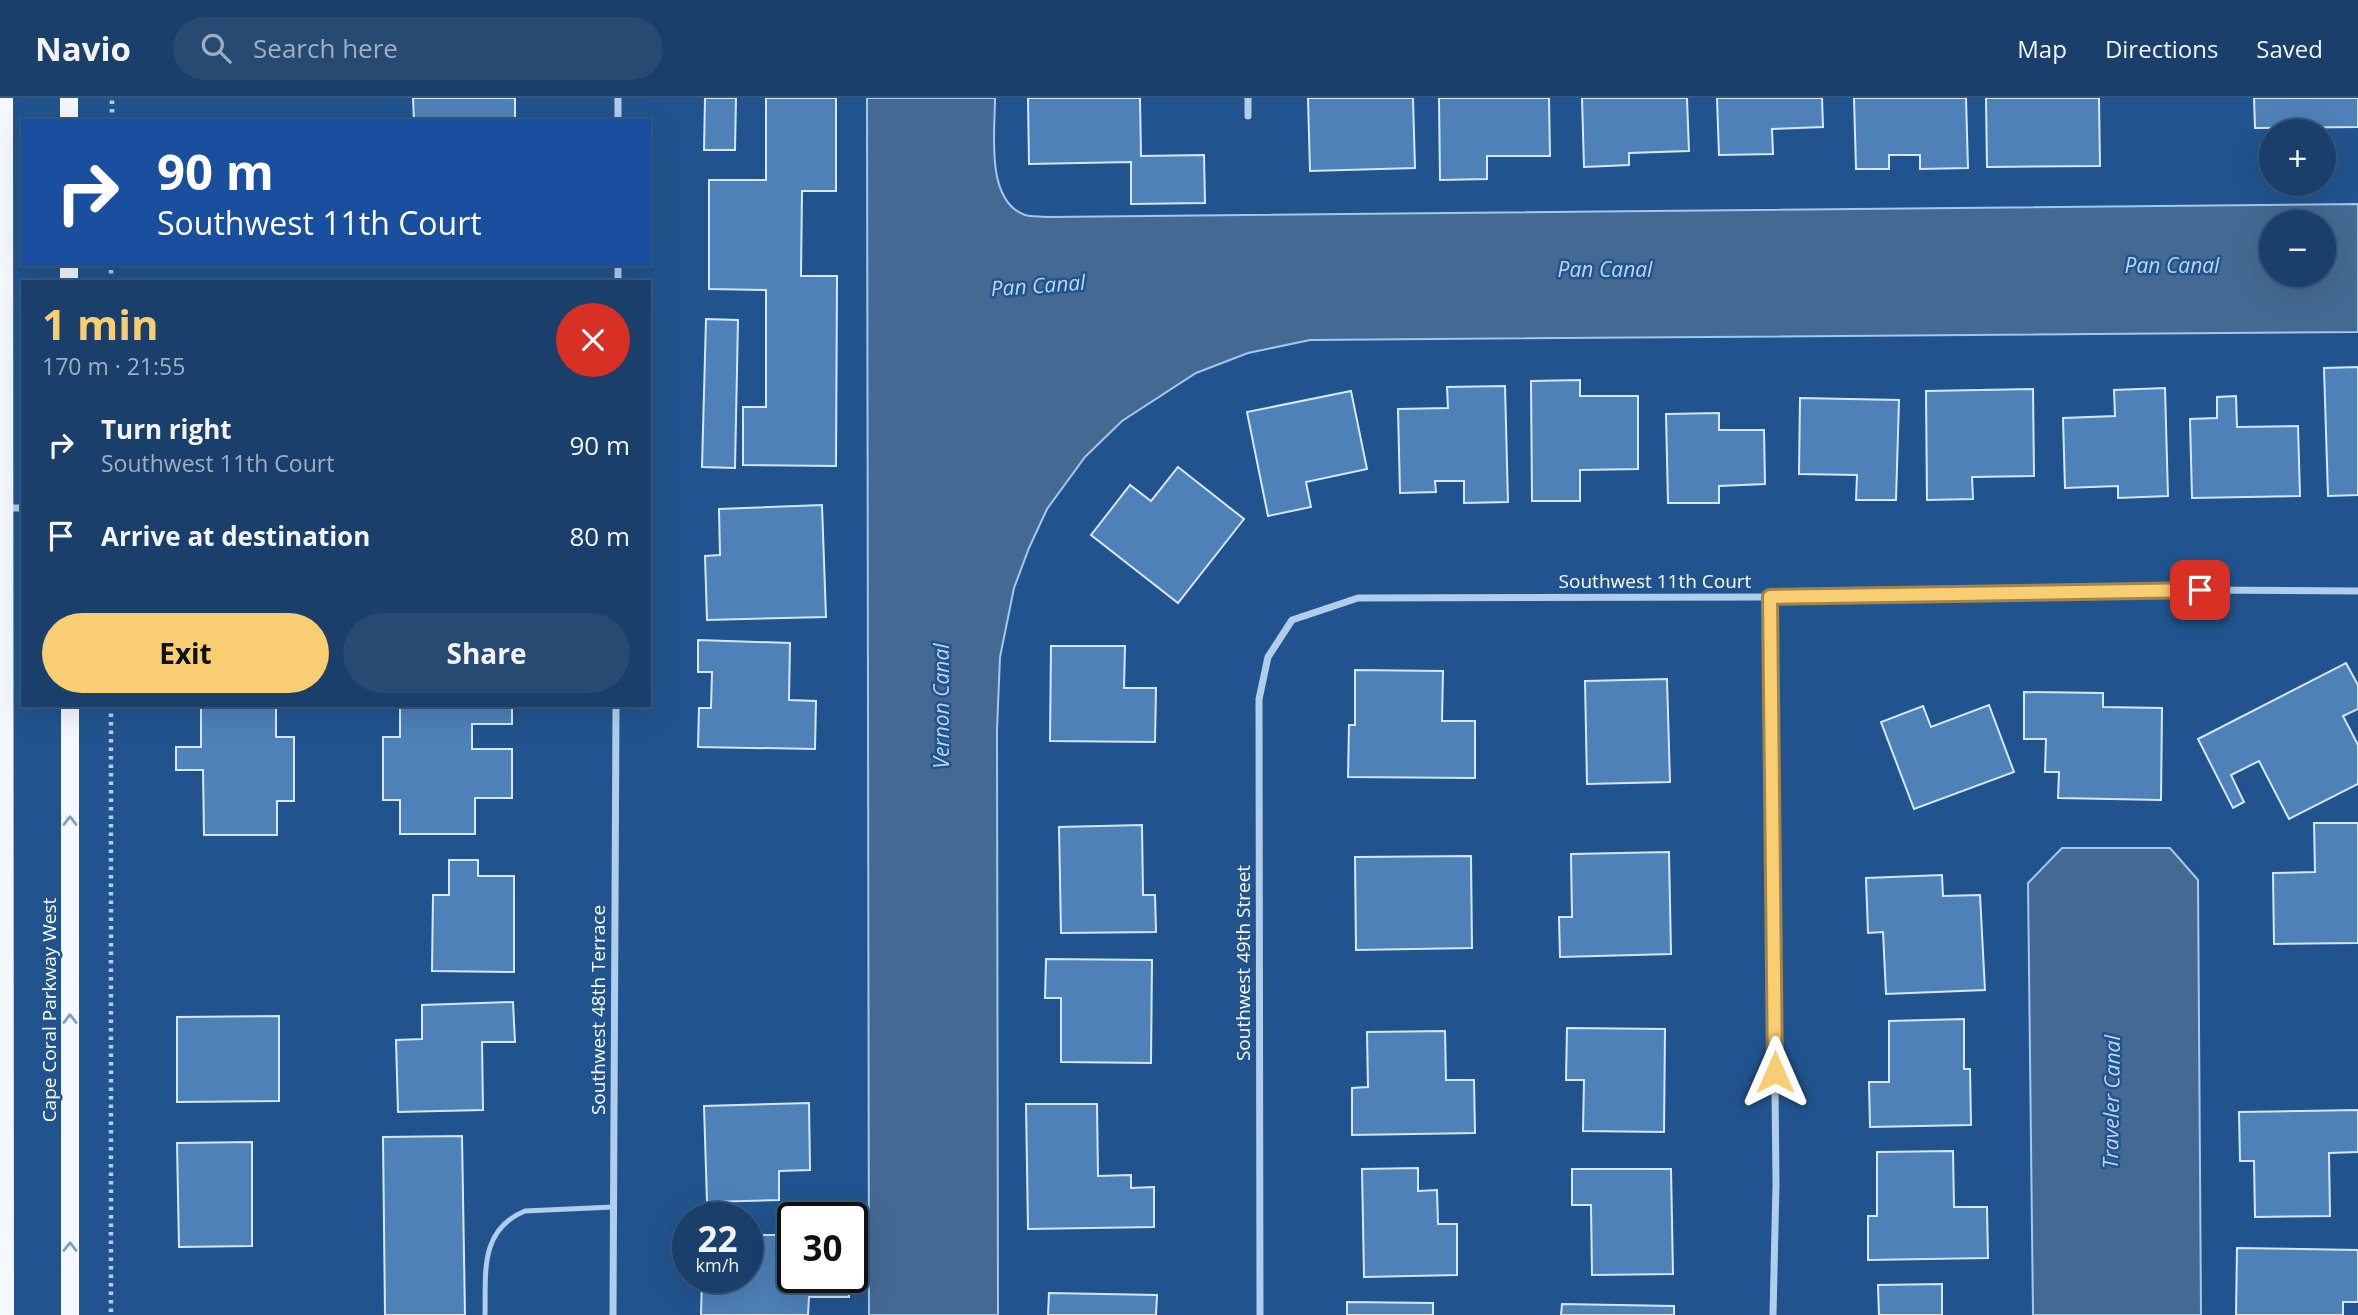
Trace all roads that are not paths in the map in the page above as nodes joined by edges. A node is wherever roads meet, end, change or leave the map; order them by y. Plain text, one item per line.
1 (4, 98) edge
2 (69, 98) edge
3 (618, 98) edge
4 (1248, 98) edge
5 (1248, 116) dead end
6 (69, 119) edge
7 (618, 119) edge
8 (9, 508) edge
9 (2358, 591) edge
10 (1770, 597) junction
11 (1292, 620) joint
12 (70, 707) edge
13 (616, 707) edge
14 (613, 1207) junction
15 (5, 1315) edge
16 (70, 1315) edge
17 (485, 1315) edge
18 (613, 1315) edge
19 (1260, 1315) edge
20 (1773, 1315) edge

1 - 8 main road
2 - 6 main road
3 - 7 street
4 - 5 street
8 - 15 main road
9 - 10 street, Southwest 11th Court
10 - 11 street, Southwest 11th Court
10 - 20 street
11 - 19 street, Southwest 49th Street
16 -> 12 main road, Cape Coral Parkway West
13 - 14 street, Southwest 48th Terrace
14 - 17 lane
14 - 18 street, Southwest 48th Terrace

